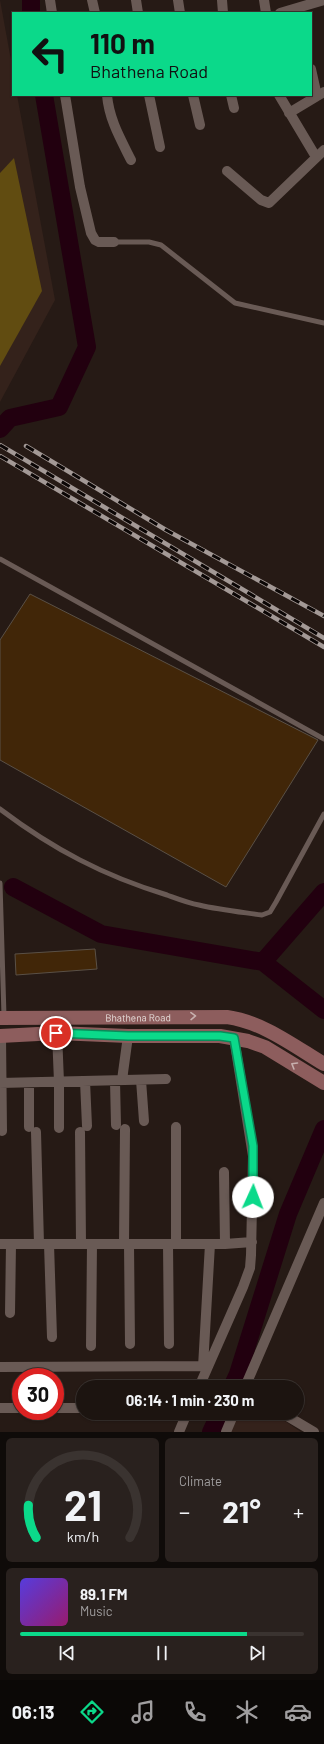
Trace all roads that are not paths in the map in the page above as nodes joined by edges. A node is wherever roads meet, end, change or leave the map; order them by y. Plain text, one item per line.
1 (50, 0) edge
2 (92, 0) edge
3 (136, 0) edge
4 (178, 0) edge
5 (222, 0) edge
6 (264, 0) edge
7 (324, 0) edge
8 (309, 2) edge
9 (298, 11) edge
10 (52, 12) edge
11 (95, 12) edge
12 (138, 12) edge
13 (180, 12) edge
14 (223, 12) edge
15 (266, 12) edge
16 (312, 72) edge
17 (321, 94) edge
18 (65, 96) edge
19 (107, 96) edge
20 (148, 96) edge
21 (194, 96) edge
22 (231, 96) edge
23 (280, 96) edge
24 (234, 108) dead end
25 (289, 113) junction
26 (200, 125) dead end
27 (160, 147) dead end
28 (320, 153) edge
29 (131, 160) dead end
30 (227, 171) dead end
31 (114, 242) joint
32 (324, 323) edge
33 (0, 559) edge
34 (324, 739) edge
35 (0, 809) edge
36 (0, 814) edge
37 (324, 814) edge
38 (0, 883) edge
39 (2, 1018) edge
40 (56, 1033) junction
41 (1, 1036) edge
42 (128, 1036) junction
43 (234, 1038) junction
44 (324, 1064) edge
45 (166, 1079) dead end
46 (141, 1080) junction
47 (86, 1081) junction
48 (118, 1081) junction
49 (29, 1082) junction
50 (59, 1082) junction
51 (0, 1083) edge
52 (324, 1083) edge
53 (144, 1121) dead end
54 (176, 1127) dead end
55 (59, 1128) dead end
56 (2, 1131) dead end
57 (224, 1172) dead end
58 (324, 1203) edge
59 (252, 1242) junction
60 (0, 1244) edge
61 (11, 1244) junction
62 (44, 1244) junction
63 (81, 1244) junction
64 (92, 1244) junction
65 (127, 1244) junction
66 (172, 1244) junction
67 (210, 1244) junction
68 (226, 1244) junction
69 (10, 1313) dead end
70 (52, 1337) dead end
71 (130, 1344) dead end
72 (169, 1344) dead end
73 (91, 1346) dead end
74 (205, 1366) junction
75 (0, 1367) edge
76 (201, 1380) edge
77 (248, 1380) edge
78 (0, 1408) edge
79 (12, 1408) edge
80 (64, 1408) edge
81 (76, 1408) edge
82 (185, 1420) edge
83 (231, 1420) edge
84 (294, 1420) edge
85 (179, 1432) edge
86 (226, 1432) edge
87 (314, 1432) edge

1 - 10 street
2 - 11 street
3 - 12 street
4 - 13 street
5 - 14 street
6 - 15 street
7 - 8 street
8 - 9 street
16 - 17 street
17 - 25 street
18 - 31 street
19 - 29 street
20 - 27 street
21 - 26 street
22 - 24 street
23 - 25 street
25 - 28 street
28 - 30 street
31 - 32 lane
33 - 34 lane
35 - 36 lane
35 - 37 lane
38 - 39 lane
39 -> 44 street, Bhathena Road
40 - 41 street, Bhathena Road
40 - 42 street, Bhathena Road
40 - 50 street
41 - 51 street
42 - 43 street, Bhathena Road
42 - 48 street
52 -> 43 street, Bhathena Road
43 - 59 street
45 - 46 street
46 - 48 street
46 - 53 street
47 - 48 street
47 - 50 street
47 - 63 street
48 - 65 street
49 - 50 street
49 - 51 street
49 - 62 street
50 - 55 street
51 - 56 street
54 - 66 street
57 - 68 street
58 - 77 street
59 - 68 street
59 - 74 street
60 - 61 street
61 - 62 street
61 - 69 street
62 - 63 street
62 - 70 street
63 - 64 street
64 - 65 street
64 - 73 street
65 - 66 street
65 - 71 street
66 - 67 street
66 - 72 street
67 - 68 street
67 - 74 street
74 - 75 street
74 - 76 street
78 - 79 street
80 - 81 street
82 - 85 street
83 - 86 street
84 - 87 street

